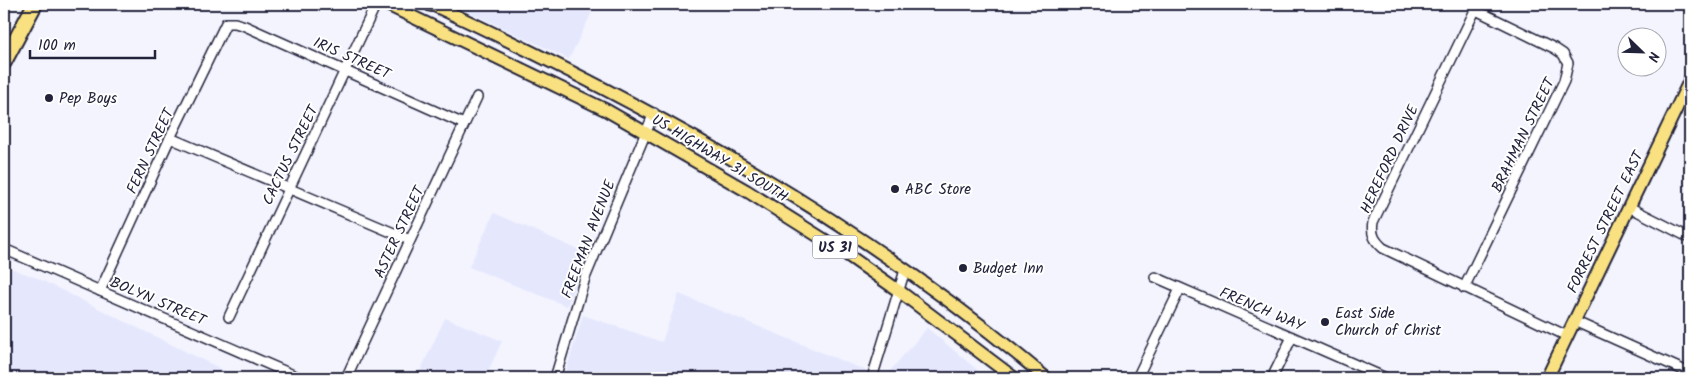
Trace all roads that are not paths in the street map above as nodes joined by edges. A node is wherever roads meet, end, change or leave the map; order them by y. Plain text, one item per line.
1 (35, 4) edge
2 (376, 4) edge
3 (386, 4) edge
4 (431, 4) edge
5 (1477, 7) edge
6 (226, 23) joint
7 (4, 62) edge
8 (345, 71) junction
9 (1690, 80) edge
10 (477, 97) dead end
11 (654, 113) junction
12 (464, 124) junction
13 (646, 132) junction
14 (170, 138) junction
15 (289, 188) junction
16 (1629, 207) junction
17 (1690, 238) edge
18 (410, 240) junction
19 (4, 249) edge
20 (905, 270) junction
21 (1156, 277) dead end
22 (1464, 288) junction
23 (1180, 289) junction
24 (100, 291) junction
25 (900, 291) junction
26 (229, 318) dead end
27 (1574, 322) junction
28 (1567, 336) junction
29 (1292, 337) junction
30 (1690, 373) edge
31 (300, 378) edge
32 (346, 378) edge
33 (555, 378) edge
34 (872, 378) edge
35 (1014, 378) edge
36 (1046, 378) edge
37 (1137, 378) edge
38 (1272, 378) edge
39 (1386, 378) edge
40 (1547, 378) edge

1 - 7 highway
2 - 8 street, CACTUS STREET
3 - 13 main road, US HIGHWAY 31 SOUTH / US 31
4 - 11 main road, US HIGHWAY 31 SOUTH / US 31
5 - 22 street, BRAHMAN STREET
5 - 22 street, HEREFORD DRIVE
6 - 8 street, IRIS STREET
6 - 14 street, FERN STREET
8 - 12 street, IRIS STREET
8 - 15 street, CACTUS STREET
9 - 16 main road, FORREST STREET EAST
10 - 12 street, ASTER STREET
11 - 13 street, FREEMAN AVENUE
11 - 20 main road, US HIGHWAY 31 SOUTH / US 31
12 - 18 street, ASTER STREET
13 - 25 main road, US HIGHWAY 31 SOUTH / US 31
13 - 33 street, FREEMAN AVENUE
14 - 15 street
14 - 24 street, FERN STREET
15 - 18 street
15 - 26 street, CACTUS STREET
16 - 17 street
16 - 27 main road, FORREST STREET EAST
18 - 32 street, ASTER STREET
19 - 24 street, BOLYN STREET
20 - 25 street
20 - 36 main road, US HIGHWAY 31 SOUTH / US 31
21 - 23 street, FRENCH WAY
22 - 28 street, HEREFORD DRIVE
23 - 29 street, FRENCH WAY
23 - 37 street
24 - 31 street, BOLYN STREET
25 - 34 street
25 - 35 main road, US HIGHWAY 31 SOUTH / US 31
27 - 28 main road, FORREST STREET EAST
27 - 30 street
28 - 40 main road, FORREST STREET EAST
29 - 38 street
29 - 39 street, FRENCH WAY

